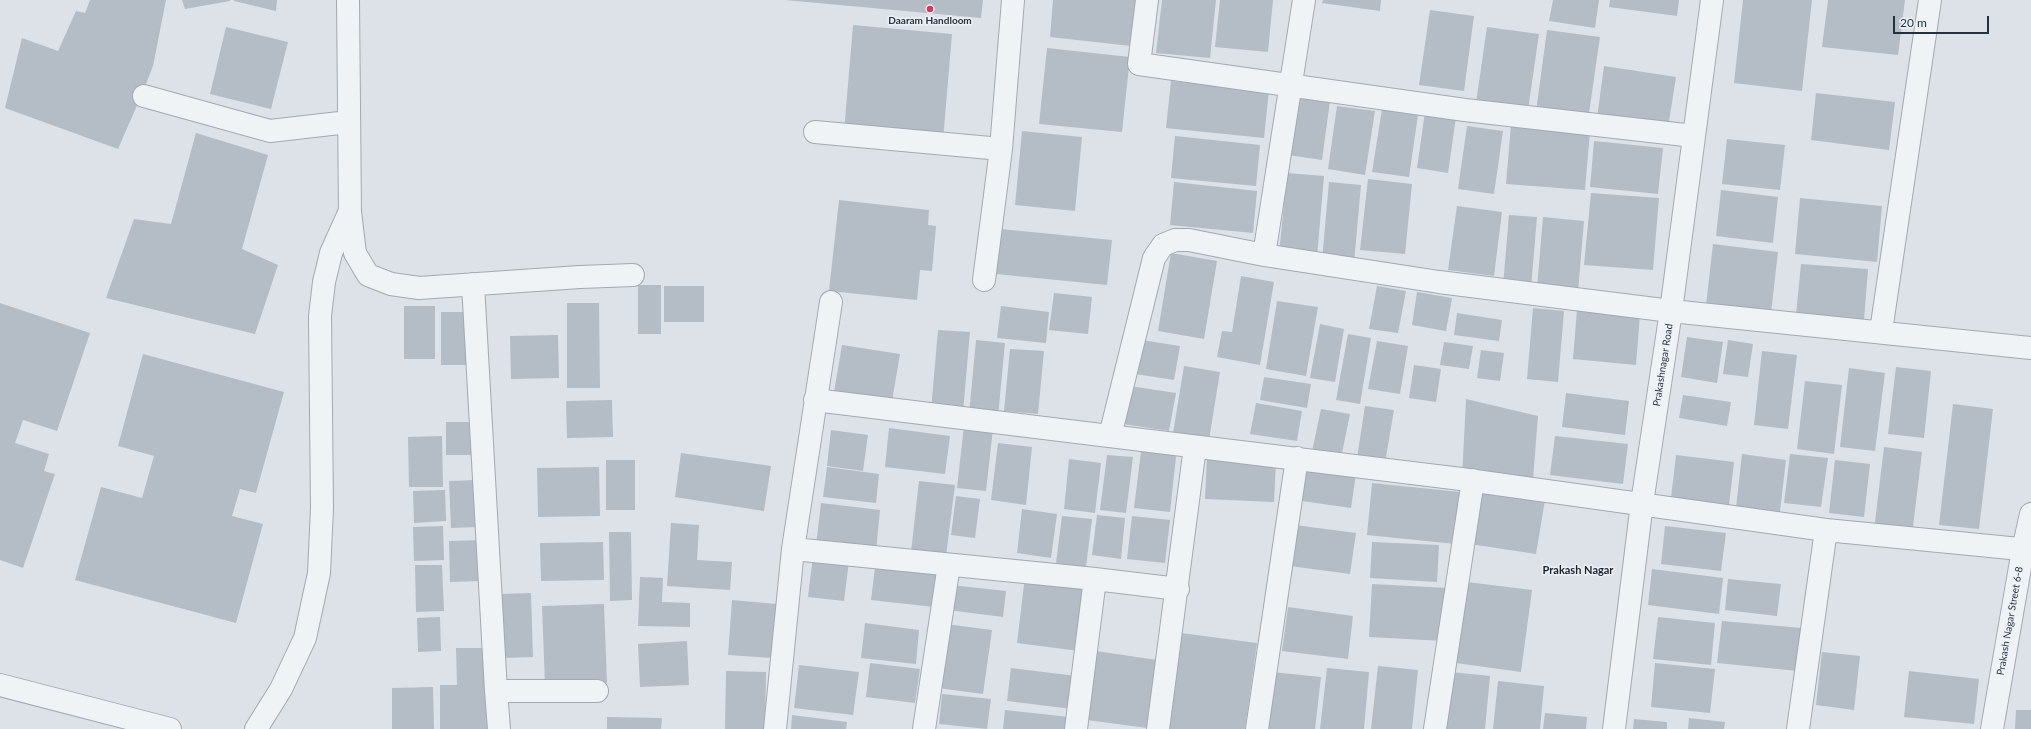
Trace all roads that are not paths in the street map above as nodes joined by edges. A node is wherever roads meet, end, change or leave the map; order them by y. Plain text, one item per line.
1 (348, 0) edge
2 (1013, 0) edge
3 (1148, 0) edge
4 (1304, 0) edge
5 (1712, 0) edge
6 (1930, 0) edge
7 (1290, 85) junction
8 (144, 96) dead end
9 (348, 122) junction
10 (815, 132) dead end
11 (1694, 136) junction
12 (1001, 149) junction
13 (350, 212) junction
14 (1264, 255) junction
15 (633, 275) dead end
16 (984, 280) dead end
17 (474, 284) junction
18 (831, 302) dead end
19 (1671, 311) junction
20 (1882, 331) junction
21 (2031, 348) edge
22 (815, 400) junction
23 (1110, 436) junction
24 (1195, 447) junction
25 (1297, 458) junction
26 (1473, 480) junction
27 (1642, 504) junction
28 (2031, 514) edge
29 (1826, 530) junction
30 (793, 549) junction
31 (2027, 550) edge
32 (949, 565) junction
33 (1095, 579) junction
34 (1178, 589) junction
35 (0, 685) edge
36 (496, 691) junction
37 (596, 691) dead end
38 (170, 729) edge
39 (256, 729) edge
40 (499, 729) edge
41 (776, 729) edge
42 (924, 729) edge
43 (1076, 729) edge
44 (1158, 729) edge
45 (1257, 729) edge
46 (1436, 729) edge
47 (1614, 729) edge
48 (1798, 729) edge
49 (1992, 729) edge

1 - 9 street
2 - 12 street
3 - 7 street
4 - 7 street
5 - 11 street, Prakashnagar Road
6 - 20 street
7 - 11 street
7 - 14 street
8 - 9 street
9 - 13 street
10 - 12 street
11 - 19 street, Prakashnagar Road
12 - 16 street
13 - 17 street
13 - 39 street
14 - 19 street
14 - 23 street
15 - 17 street
17 - 36 street
18 - 22 street
19 - 20 street
19 - 27 street, Prakashnagar Road
20 - 21 street
22 - 23 street
22 - 30 street
23 - 24 street
24 - 25 street
24 - 34 street
25 - 26 street
25 - 45 street
26 - 27 street
26 - 46 street
27 - 29 street
27 - 47 street, Prakashnagar Road
28 - 31 street, Prakash Nagar Street 6-8
29 - 31 street
29 - 48 street
30 - 32 street
30 - 41 street
31 - 49 street, Prakash Nagar Street 6-8
32 - 33 street
32 - 42 street
33 - 34 street
33 - 43 street
34 - 44 street
35 - 38 street
36 - 37 street
36 - 40 street

